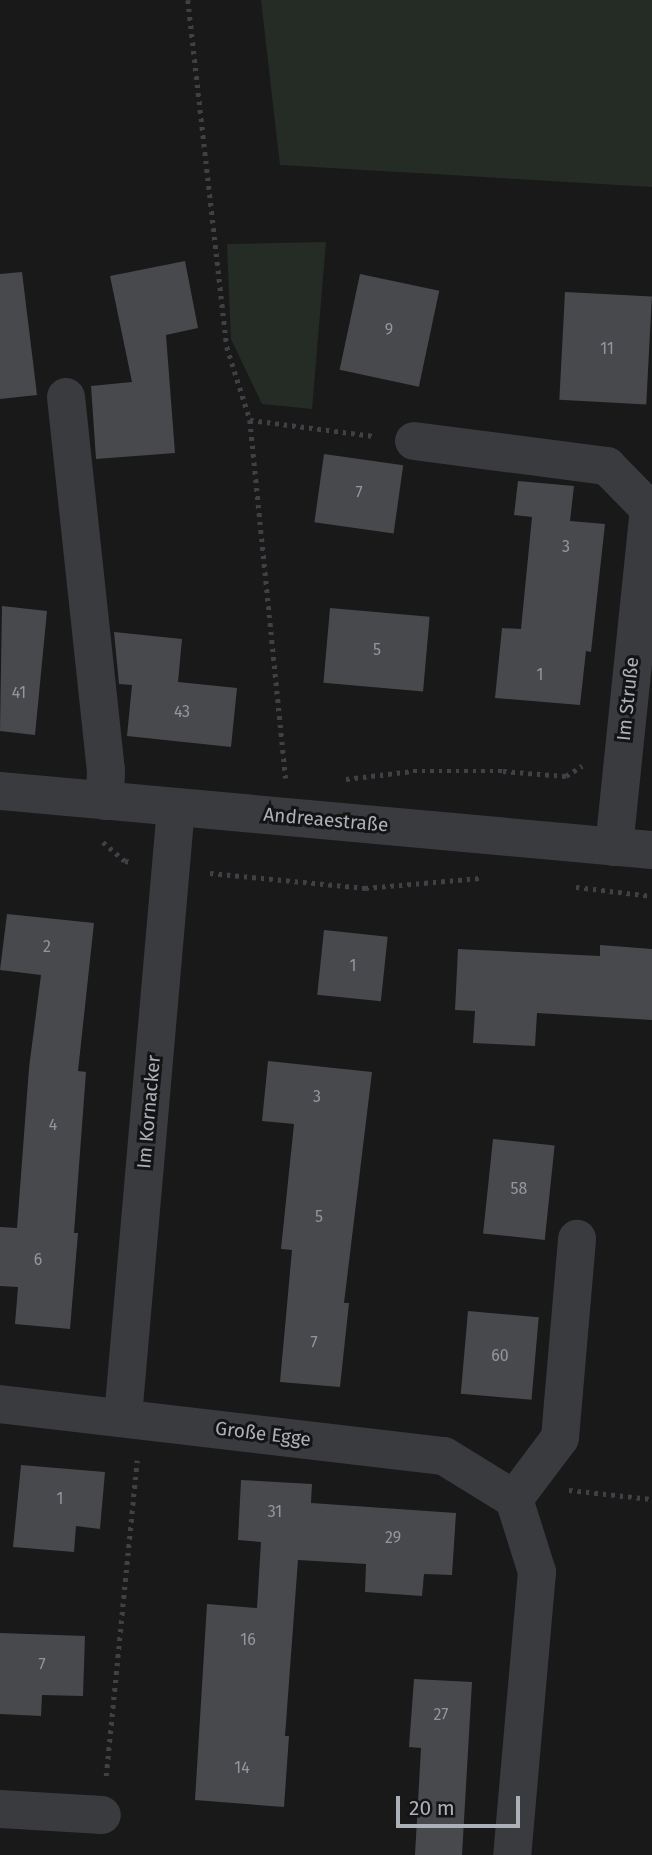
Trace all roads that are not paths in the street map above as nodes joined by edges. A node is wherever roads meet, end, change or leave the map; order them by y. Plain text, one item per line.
1 (66, 397) dead end
2 (414, 440) road end
3 (650, 511) edge
4 (0, 791) edge
5 (105, 801) junction
6 (176, 808) junction
7 (614, 846) junction
8 (652, 850) edge
9 (577, 1239) dead end
10 (0, 1404) edge
11 (123, 1417) junction
12 (514, 1499) junction
13 (0, 1809) edge
14 (102, 1815) road end
15 (512, 1855) edge

1 - 5 street
2 - 3 street, Im Struße
3 - 7 street, Im Struße
4 - 5 street, Andreaestraße
5 - 6 street, Andreaestraße
6 - 7 street, Andreaestraße
6 - 11 street, Im Kornacker
7 - 8 street, Andreaestraße
9 - 12 street
10 - 11 street, Große Egge
11 - 12 street, Große Egge
12 - 15 street
13 - 14 street

